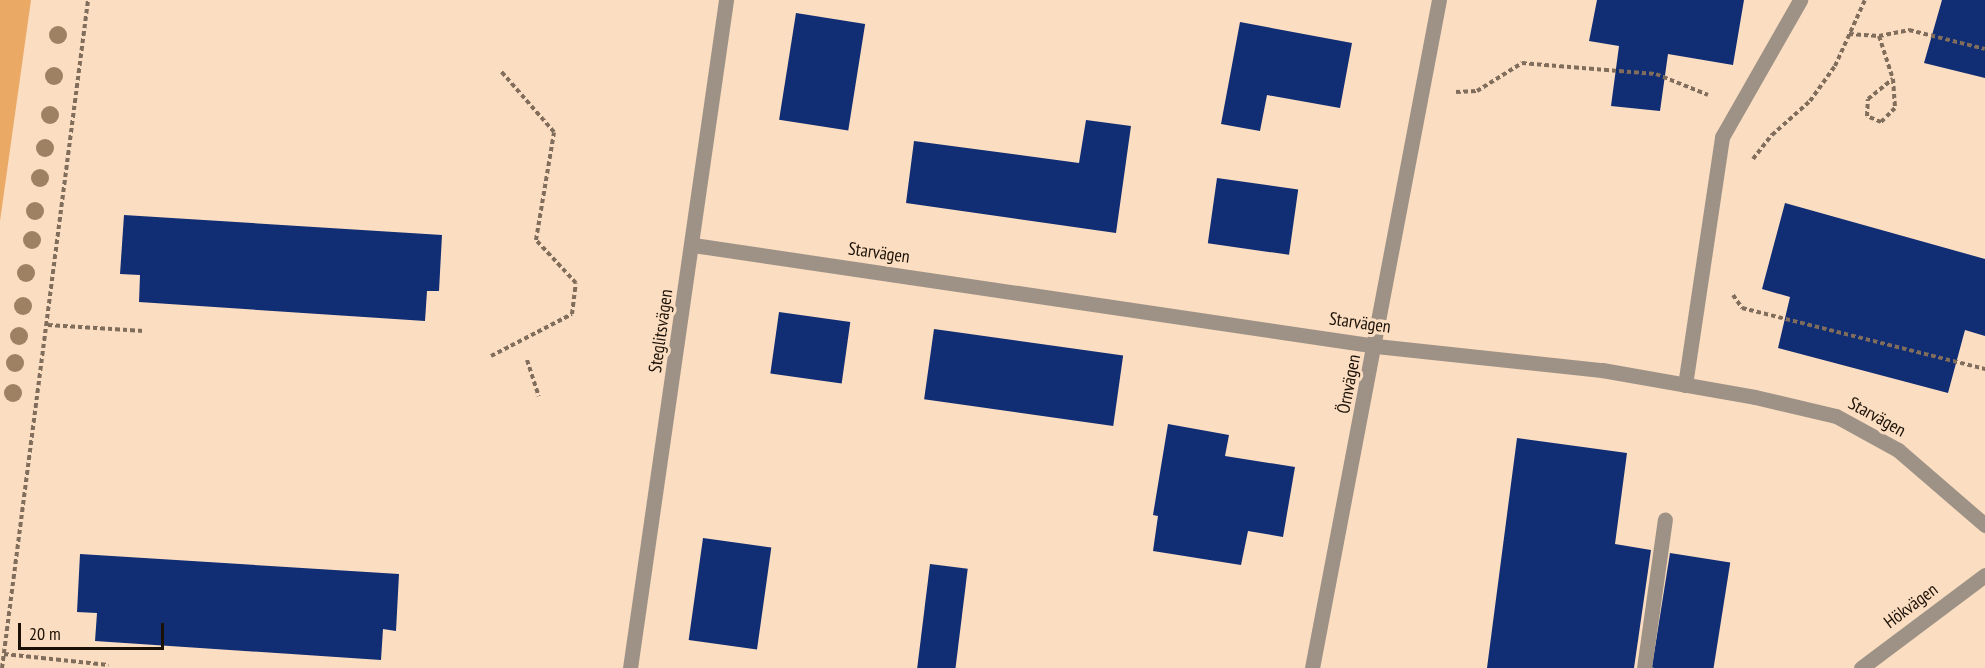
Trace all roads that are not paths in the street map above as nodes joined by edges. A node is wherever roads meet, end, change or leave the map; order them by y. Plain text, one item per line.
1 (726, 0) edge
2 (1438, 0) edge
3 (1800, 0) edge
4 (693, 245) junction
5 (1376, 346) junction
6 (1685, 385) junction
7 (1665, 519) dead end
8 (1985, 525) edge
9 (1985, 575) edge
10 (630, 668) edge
11 (1312, 668) edge
12 (1644, 668) edge
13 (1861, 668) edge

1 - 4 street, Steglitsvägen
2 - 5 street, Örnvägen
3 - 6 street
4 - 5 street, Starvägen
4 - 10 street, Steglitsvägen
5 - 6 street, Starvägen
5 - 11 street, Örnvägen
6 - 8 street, Starvägen
7 - 12 street
9 - 13 street, Hökvägen

